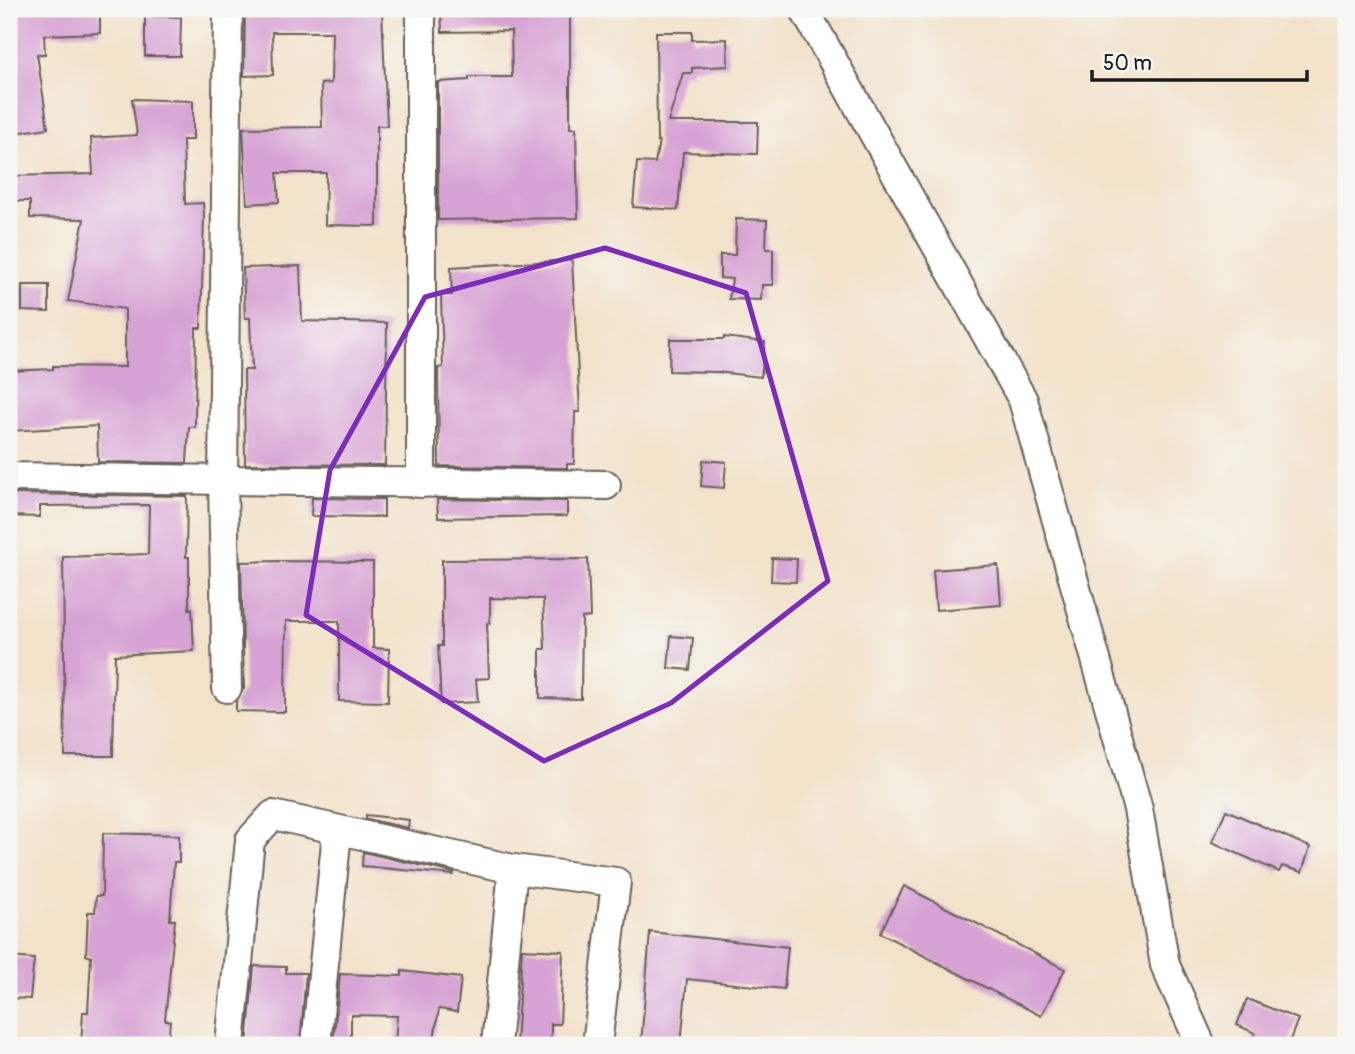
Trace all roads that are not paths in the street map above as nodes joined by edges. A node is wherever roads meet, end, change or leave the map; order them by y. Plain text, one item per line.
1 (228, 9) edge
2 (421, 9) edge
3 (804, 9) edge
4 (9, 477) edge
5 (223, 480) junction
6 (421, 483) junction
7 (607, 485) dead end
8 (227, 688) dead end
9 (337, 832) junction
10 (513, 869) junction
11 (230, 1045) edge
12 (316, 1045) edge
13 (496, 1045) edge
14 (597, 1045) edge
15 (1201, 1045) edge

1 - 5 street
2 - 6 street
3 - 15 street
4 - 5 street
5 - 6 street
5 - 8 street
6 - 7 street
9 - 10 street
9 - 11 street
9 - 12 street
10 - 13 street
10 - 14 street

